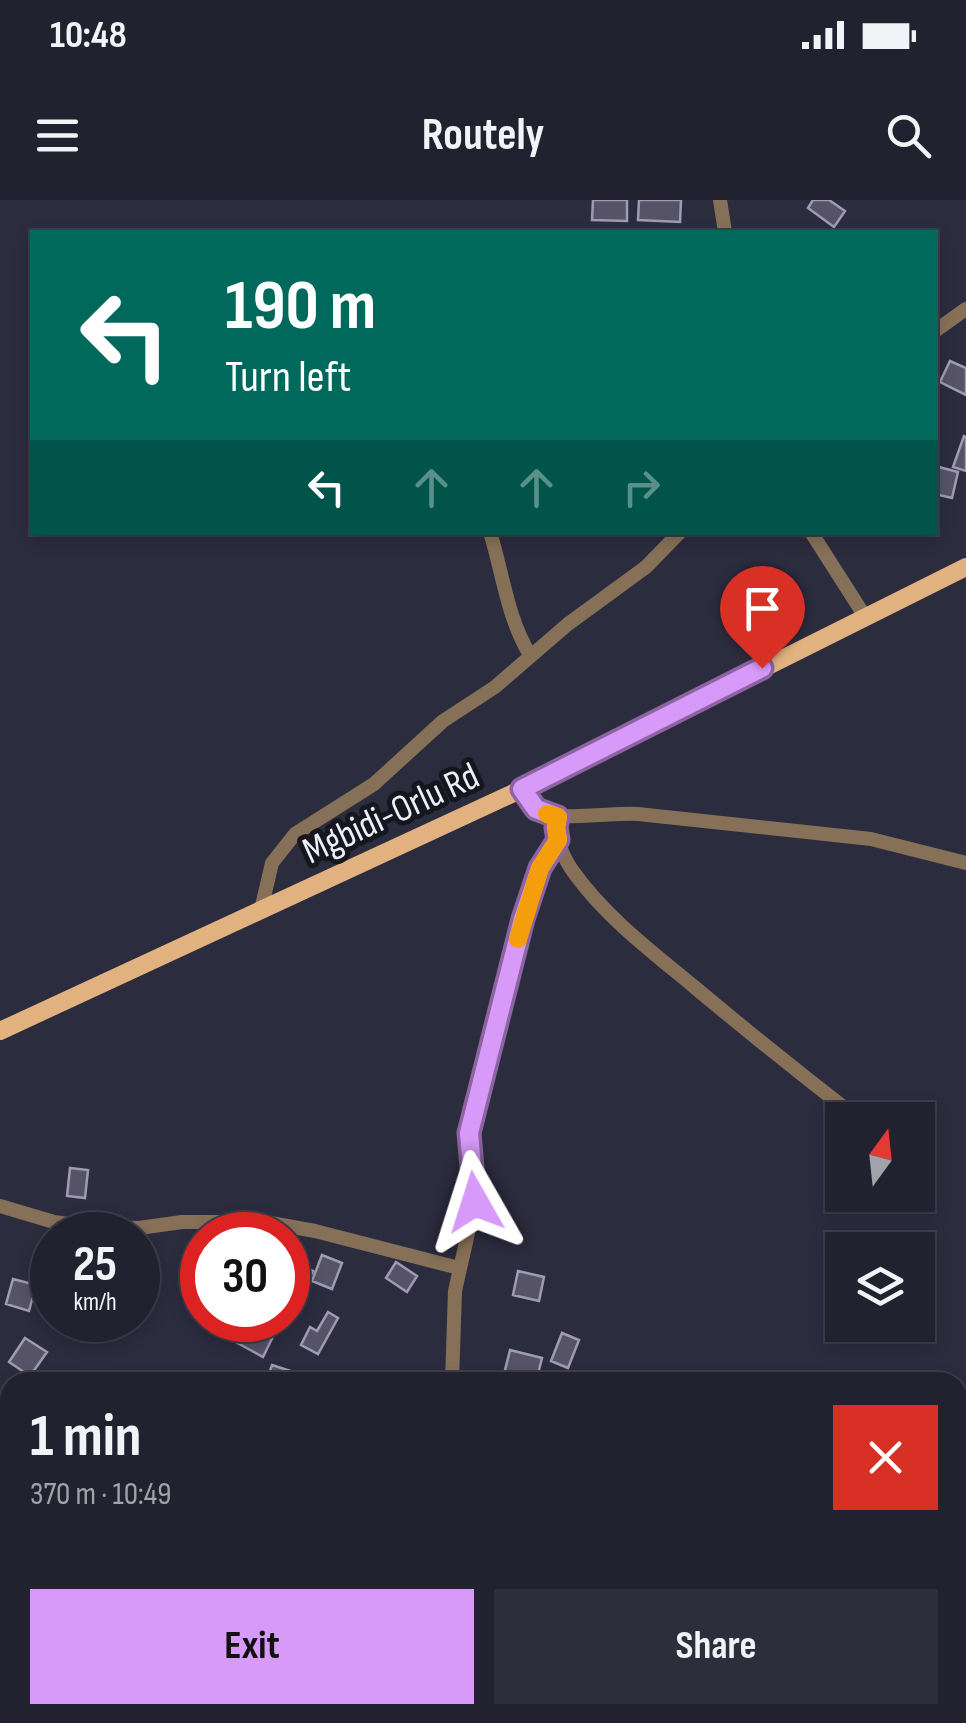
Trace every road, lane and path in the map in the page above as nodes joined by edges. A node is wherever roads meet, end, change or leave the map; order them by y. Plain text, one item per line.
1 (720, 200) edge
2 (725, 230) edge
3 (966, 309) edge
4 (938, 328) edge
5 (491, 535) edge
6 (677, 535) edge
7 (813, 535) edge
8 (966, 566) edge
9 (864, 616) junction
10 (530, 655) junction
11 (522, 789) junction
12 (558, 817) junction
13 (558, 840) junction
14 (966, 863) edge
15 (261, 910) junction
16 (0, 1030) edge
17 (838, 1102) edge
18 (0, 1206) edge
19 (459, 1268) junction
20 (452, 1372) edge

1 - 2 street
3 - 4 street
5 - 10 street
6 - 10 street
7 - 9 street
8 - 9 main road, Mgbidi-Orlu Rd
9 - 11 main road, Mgbidi-Orlu Rd
10 - 15 street
11 - 12 street
11 - 15 main road, Mgbidi-Orlu Rd
12 - 13 street
12 - 14 street
13 - 17 street
13 - 19 street
15 - 16 main road, Mgbidi-Orlu Rd
18 - 19 street
19 - 20 street

